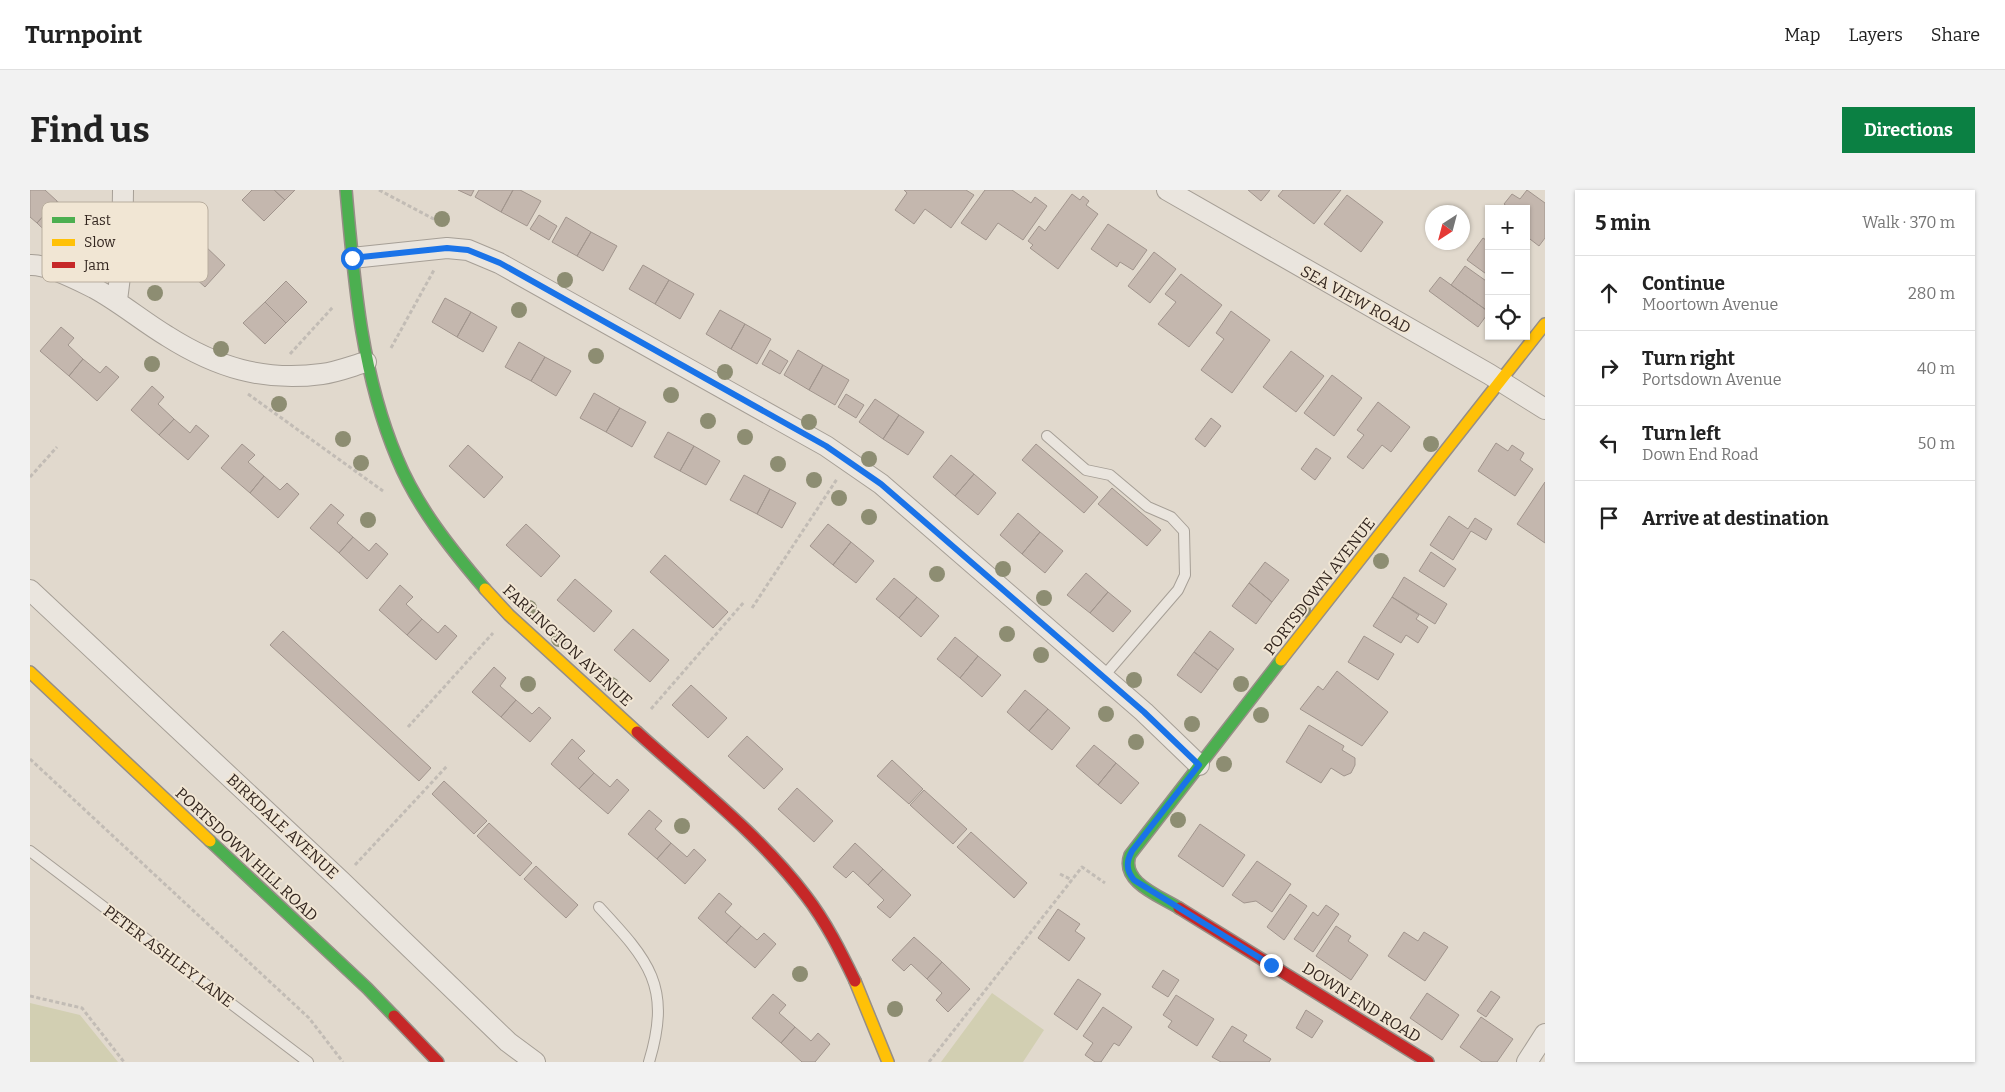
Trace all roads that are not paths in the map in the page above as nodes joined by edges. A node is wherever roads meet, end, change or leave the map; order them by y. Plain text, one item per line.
1 (346, 190) edge
2 (1167, 190) edge
3 (352, 258) junction
4 (30, 265) edge
5 (42, 269) edge
6 (82, 282) edge
7 (119, 282) edge
8 (117, 300) junction
9 (1545, 324) edge
10 (366, 362) junction
11 (1501, 381) junction
12 (1545, 408) edge
13 (1047, 436) dead end
14 (30, 590) edge
15 (30, 672) edge
16 (1103, 677) junction
17 (1199, 765) junction
18 (30, 851) edge
19 (1128, 872) joint
20 (600, 907) dead end
21 (1545, 1034) edge
22 (308, 1062) edge
23 (438, 1062) edge
24 (535, 1062) edge
25 (650, 1062) edge
26 (888, 1062) edge
27 (1428, 1062) edge
28 (1527, 1062) edge

1 - 3 street, FARLINGTON AVENUE
2 - 11 street, SEA VIEW ROAD
3 - 10 street, FARLINGTON AVENUE
3 - 16 street
4 - 5 street
6 - 8 street
7 - 8 street
8 - 10 street
9 - 11 street, PORTSDOWN AVENUE
10 - 26 street, FARLINGTON AVENUE
11 - 12 street, SEA VIEW ROAD
11 - 17 street, PORTSDOWN AVENUE
13 - 16 lane
14 - 24 street, BIRKDALE AVENUE
15 - 23 street, PORTSDOWN HILL ROAD
16 - 17 street
17 - 19 street, PORTSDOWN AVENUE
18 - 22 lane, PETER ASHLEY LANE
19 - 27 street, DOWN END ROAD
20 - 25 lane
21 - 28 street

